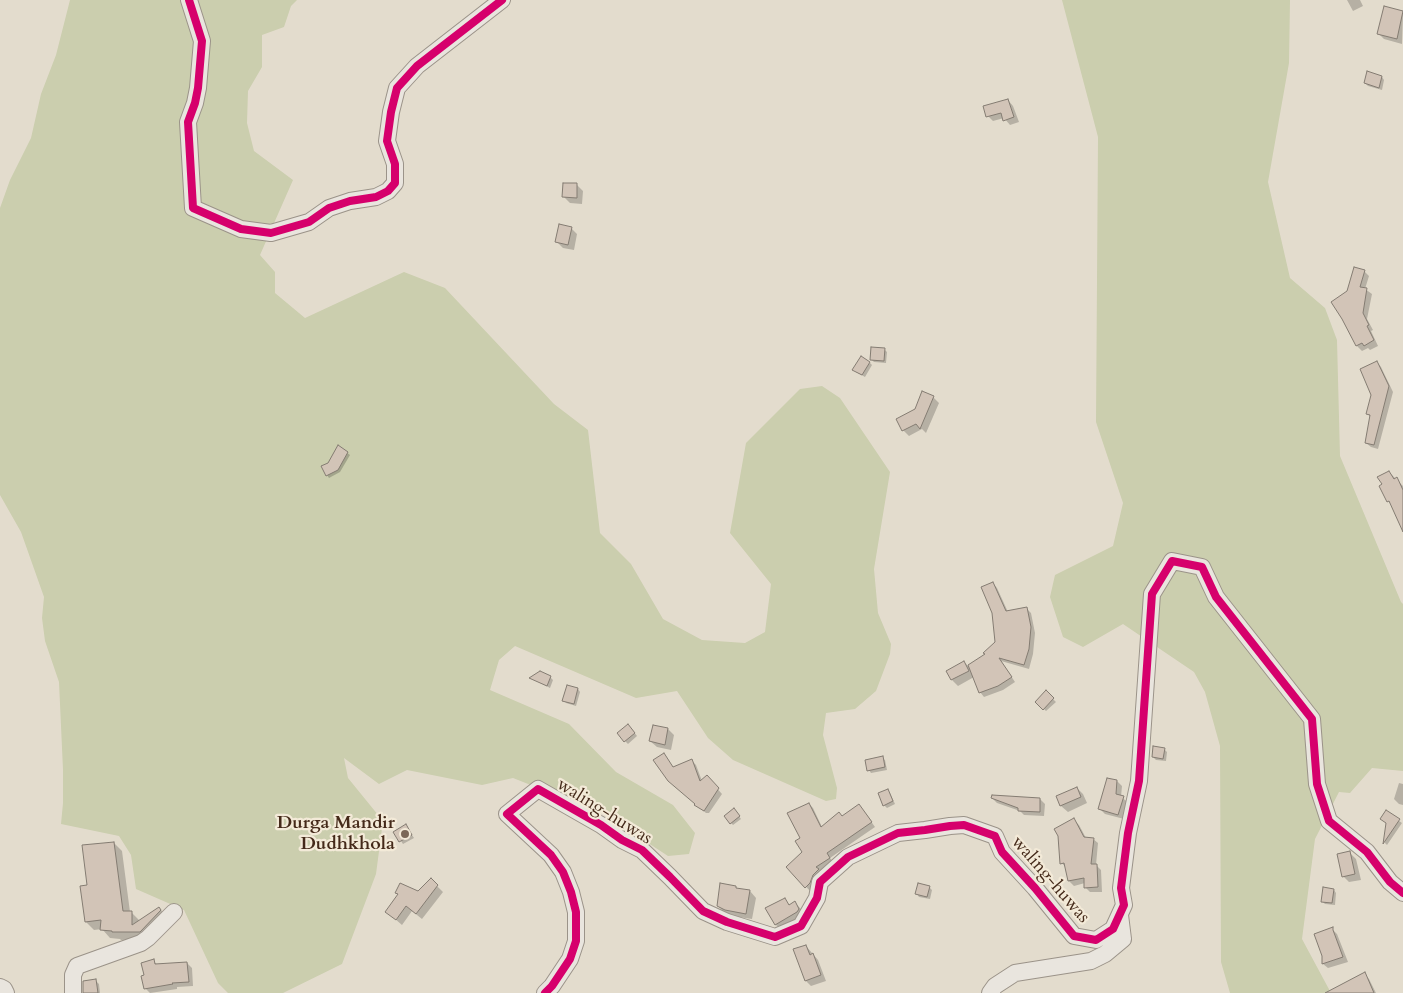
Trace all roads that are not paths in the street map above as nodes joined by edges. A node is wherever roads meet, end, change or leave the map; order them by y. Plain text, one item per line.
1 (189, 0) edge
2 (502, 0) edge
3 (1403, 893) edge
4 (174, 912) dead end
5 (1120, 914) junction
6 (0, 987) edge
7 (6, 993) edge
8 (73, 993) edge
9 (545, 993) edge
10 (990, 993) edge

1 - 2 street
3 - 5 street, waling-huwas
4 - 8 street
5 - 9 street, waling-huwas
5 - 10 street
6 - 7 street

